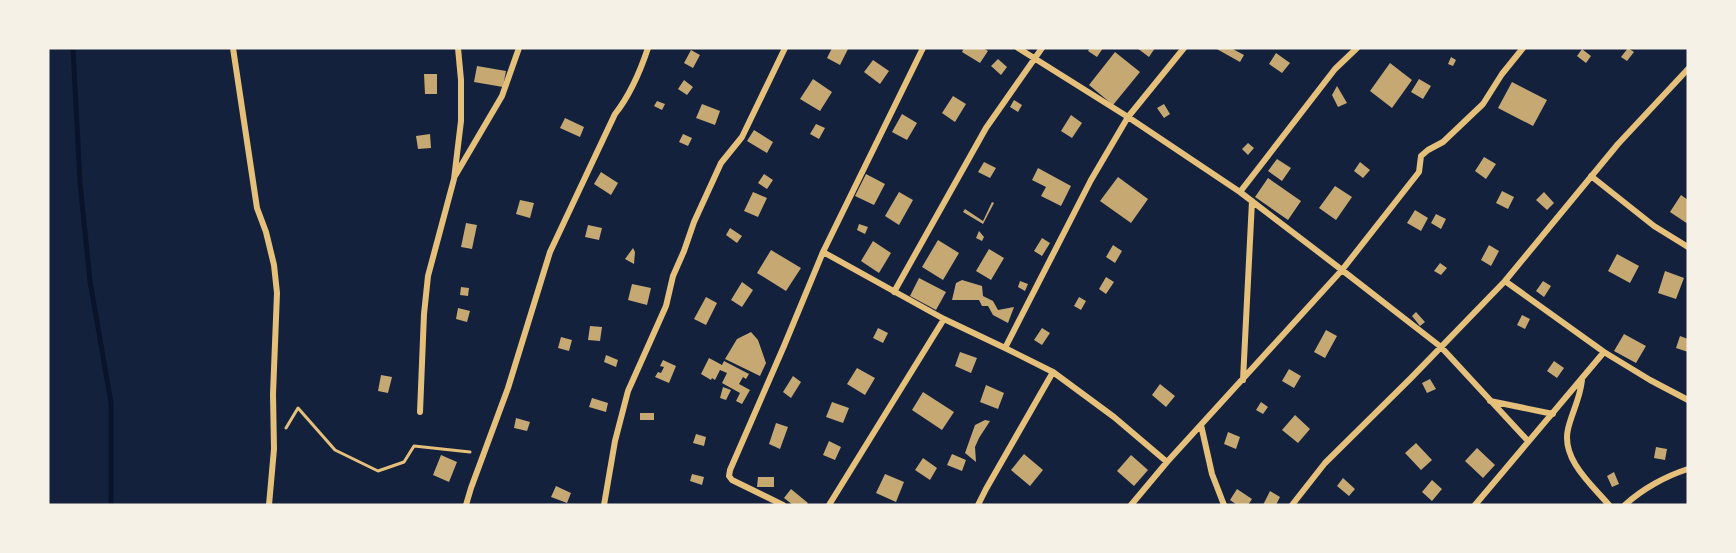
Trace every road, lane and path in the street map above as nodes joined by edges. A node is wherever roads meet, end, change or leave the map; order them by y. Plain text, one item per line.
1 (233, 48) edge
2 (458, 48) edge
3 (519, 48) edge
4 (648, 48) edge
5 (784, 48) edge
6 (923, 48) edge
7 (1018, 48) edge
8 (1042, 48) edge
9 (1184, 48) edge
10 (1357, 48) edge
11 (1522, 48) edge
12 (1034, 58) junction
13 (1688, 69) edge
14 (1128, 117) junction
15 (1591, 176) junction
16 (454, 179) junction
17 (1240, 192) junction
18 (1252, 201) junction
19 (1688, 247) edge
20 (823, 252) junction
21 (1342, 270) junction
22 (1504, 281) junction
23 (894, 292) junction
24 (944, 320) junction
25 (1441, 347) junction
26 (1005, 348) junction
27 (1604, 352) junction
28 (1053, 372) junction
29 (1582, 379) junction
30 (1243, 380) junction
31 (1688, 400) edge
32 (1490, 401) junction
33 (420, 412) dead end
34 (1553, 414) junction
35 (1201, 425) junction
36 (286, 428) dead end
37 (1528, 441) junction
38 (484, 454) junction
39 (1167, 462) junction
40 (1688, 469) edge
41 (269, 505) edge
42 (466, 505) edge
43 (604, 505) edge
44 (783, 505) edge
45 (829, 505) edge
46 (978, 505) edge
47 (1131, 505) edge
48 (1224, 505) edge
49 (1292, 505) edge
50 (1474, 505) edge
51 (1609, 505) edge
52 (1625, 505) edge

1 - 41 street
2 - 16 street
3 - 16 street
4 - 38 street
5 - 43 street
6 - 20 street
7 - 12 street
8 - 12 street
9 - 14 street
10 - 17 street
11 - 21 street
12 - 14 street
12 - 23 street
13 - 15 street
14 - 17 street
14 - 26 street
15 - 19 street
15 - 22 street
16 - 33 street
17 - 18 street
18 - 21 street
18 - 30 street
20 - 23 street
20 - 44 street
21 - 25 street
21 - 30 street
22 - 25 street
22 - 27 street
23 - 24 street
24 - 26 street
24 - 45 street
25 - 32 street
25 - 49 street
26 - 28 street
27 - 29 street
27 - 31 street
28 - 39 street
28 - 46 street
29 - 34 street
29 - 51 street
30 - 35 street
32 - 34 street
32 - 37 street
34 - 37 street
35 - 39 street
35 - 48 street
36 - 38 path
37 - 50 street
38 - 42 street
39 - 47 street
40 - 52 street

